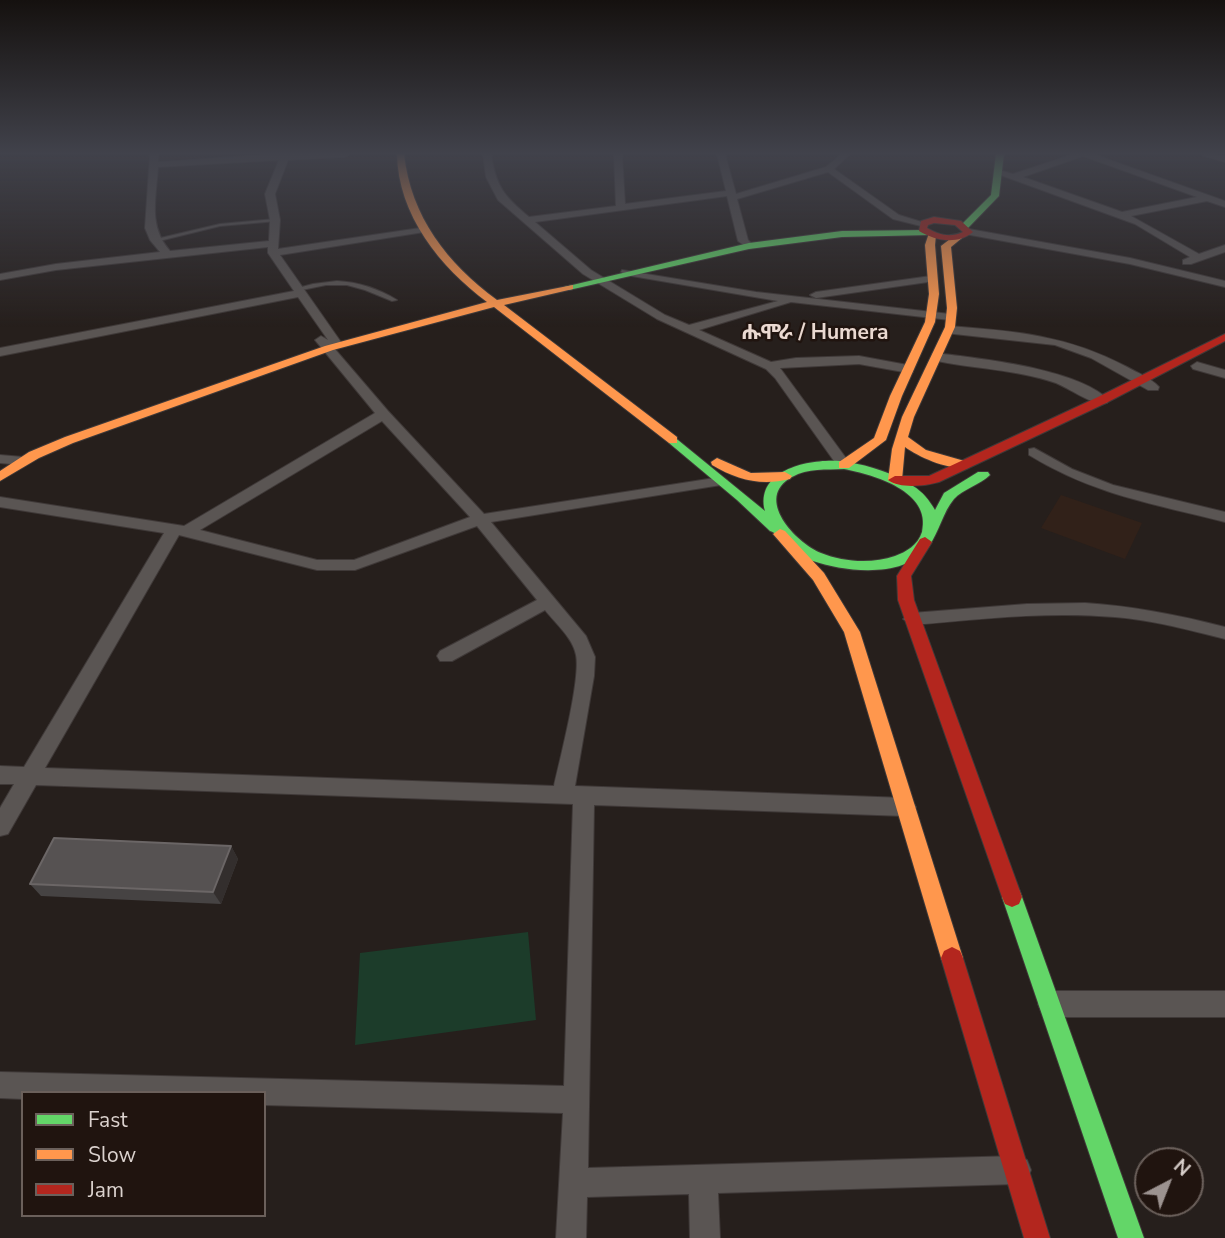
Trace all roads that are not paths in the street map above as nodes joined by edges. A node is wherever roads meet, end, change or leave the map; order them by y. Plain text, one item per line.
1 (151, 212) edge
2 (273, 212) edge
3 (420, 212) edge
4 (428, 212) edge
5 (515, 212) edge
6 (599, 212) edge
7 (736, 212) edge
8 (889, 212) edge
9 (962, 212) edge
10 (981, 212) edge
11 (1114, 212) edge
12 (1139, 212) edge
13 (1123, 215) junction
14 (275, 220) junction
15 (948, 220) junction
16 (525, 221) junction
17 (424, 229) junction
18 (925, 230) junction
19 (963, 232) junction
20 (155, 240) junction
21 (143, 243) dead end
22 (746, 243) junction
23 (130, 247) dead end
24 (273, 248) junction
25 (1225, 248) edge
26 (167, 254) junction
27 (1198, 258) junction
28 (56, 267) junction
29 (1171, 269) junction
30 (626, 272) junction
31 (592, 276) junction
32 (0, 277) edge
33 (931, 279) junction
34 (1225, 285) edge
35 (298, 291) junction
36 (498, 298) junction
37 (795, 299) junction
38 (394, 300) dead end
39 (932, 314) junction
40 (950, 323) junction
41 (688, 329) junction
42 (1225, 337) edge
43 (329, 343) junction
44 (0, 352) edge
45 (1225, 352) edge
46 (936, 357) junction
47 (770, 366) junction
48 (1197, 366) junction
49 (909, 369) junction
50 (1225, 374) edge
51 (606, 381) junction
52 (1146, 383) junction
53 (1102, 400) junction
54 (383, 414) junction
55 (902, 438) junction
56 (1040, 448) joint
57 (8, 461) edge
58 (844, 465) junction
59 (963, 466) junction
60 (993, 470) dead end
61 (785, 476) junction
62 (0, 477) edge
63 (895, 480) junction
64 (722, 481) junction
65 (0, 502) edge
66 (1223, 518) edge
67 (480, 519) junction
68 (180, 530) junction
69 (777, 531) junction
70 (927, 537) junction
71 (549, 601) junction
72 (912, 619) junction
73 (1225, 633) edge
74 (446, 656) dead end
75 (0, 775) edge
76 (28, 776) junction
77 (574, 795) junction
78 (905, 807) junction
79 (0, 827) edge
80 (1051, 1004) junction
81 (1225, 1004) edge
82 (0, 1085) edge
83 (231, 1091) edge
84 (266, 1092) edge
85 (578, 1100) junction
86 (1017, 1170) junction
87 (703, 1179) junction
88 (574, 1183) junction
89 (571, 1238) edge
90 (705, 1238) edge
91 (1037, 1238) edge
92 (1130, 1238) edge

1 - 20 street
2 - 14 street
3 - 17 street
4 - 36 street
5 - 16 street
6 - 16 street
7 - 22 street
8 - 18 street
9 - 15 street
10 - 19 street
11 - 13 street
12 - 13 street
13 - 27 street
14 - 20 lane
14 - 24 street
15 - 18 street
15 - 19 street
16 - 31 street
17 - 24 street
17 - 36 street
18 - 19 street
18 - 22 street
18 - 33 street
19 - 29 street
19 - 40 street
20 - 21 street
20 - 26 street
22 - 30 street
22 - 31 street
23 - 28 street
24 - 26 street
24 - 35 street
25 - 27 street
26 - 28 street
27 - 29 street
28 - 32 street
29 - 34 street
30 - 31 street
30 - 37 street
31 - 36 street
31 - 41 street
33 - 37 street
33 - 39 street
35 - 38 lane
35 - 43 street
35 - 44 street
36 - 43 street
36 - 51 street
37 - 39 street
37 - 41 street
39 - 40 street
39 - 49 street
40 - 46 street
40 - 52 street
41 - 47 street
42 - 52 street
43 - 54 street
43 - 57 street
45 - 48 street
46 - 53 street
46 - 55 street
47 - 49 street
47 - 58 street
48 - 50 street
48 - 52 street
49 - 58 street
51 - 61 street
51 - 64 street
52 - 53 street
52 - 56 street
53 - 59 street
54 - 67 street
54 - 68 street
55 - 59 street
55 - 63 street
56 - 66 street
57 - 62 street
58 - 61 street
58 - 63 street
59 - 63 street
60 - 70 street
61 - 69 street
63 - 70 street
64 - 67 street
64 - 69 street
65 - 68 street
67 - 68 street
67 - 71 street
68 - 76 street
69 - 70 street
69 - 78 street
70 - 72 street
71 - 74 street
71 - 77 street
72 - 73 street
72 - 80 street
75 - 76 street
76 - 77 street
76 - 79 street
77 - 78 street
77 - 85 street
78 - 86 street
80 - 81 street
80 - 92 street
82 - 83 street
84 - 85 street
85 - 88 street
86 - 87 street
86 - 91 street
87 - 88 street
87 - 90 street
88 - 89 street

